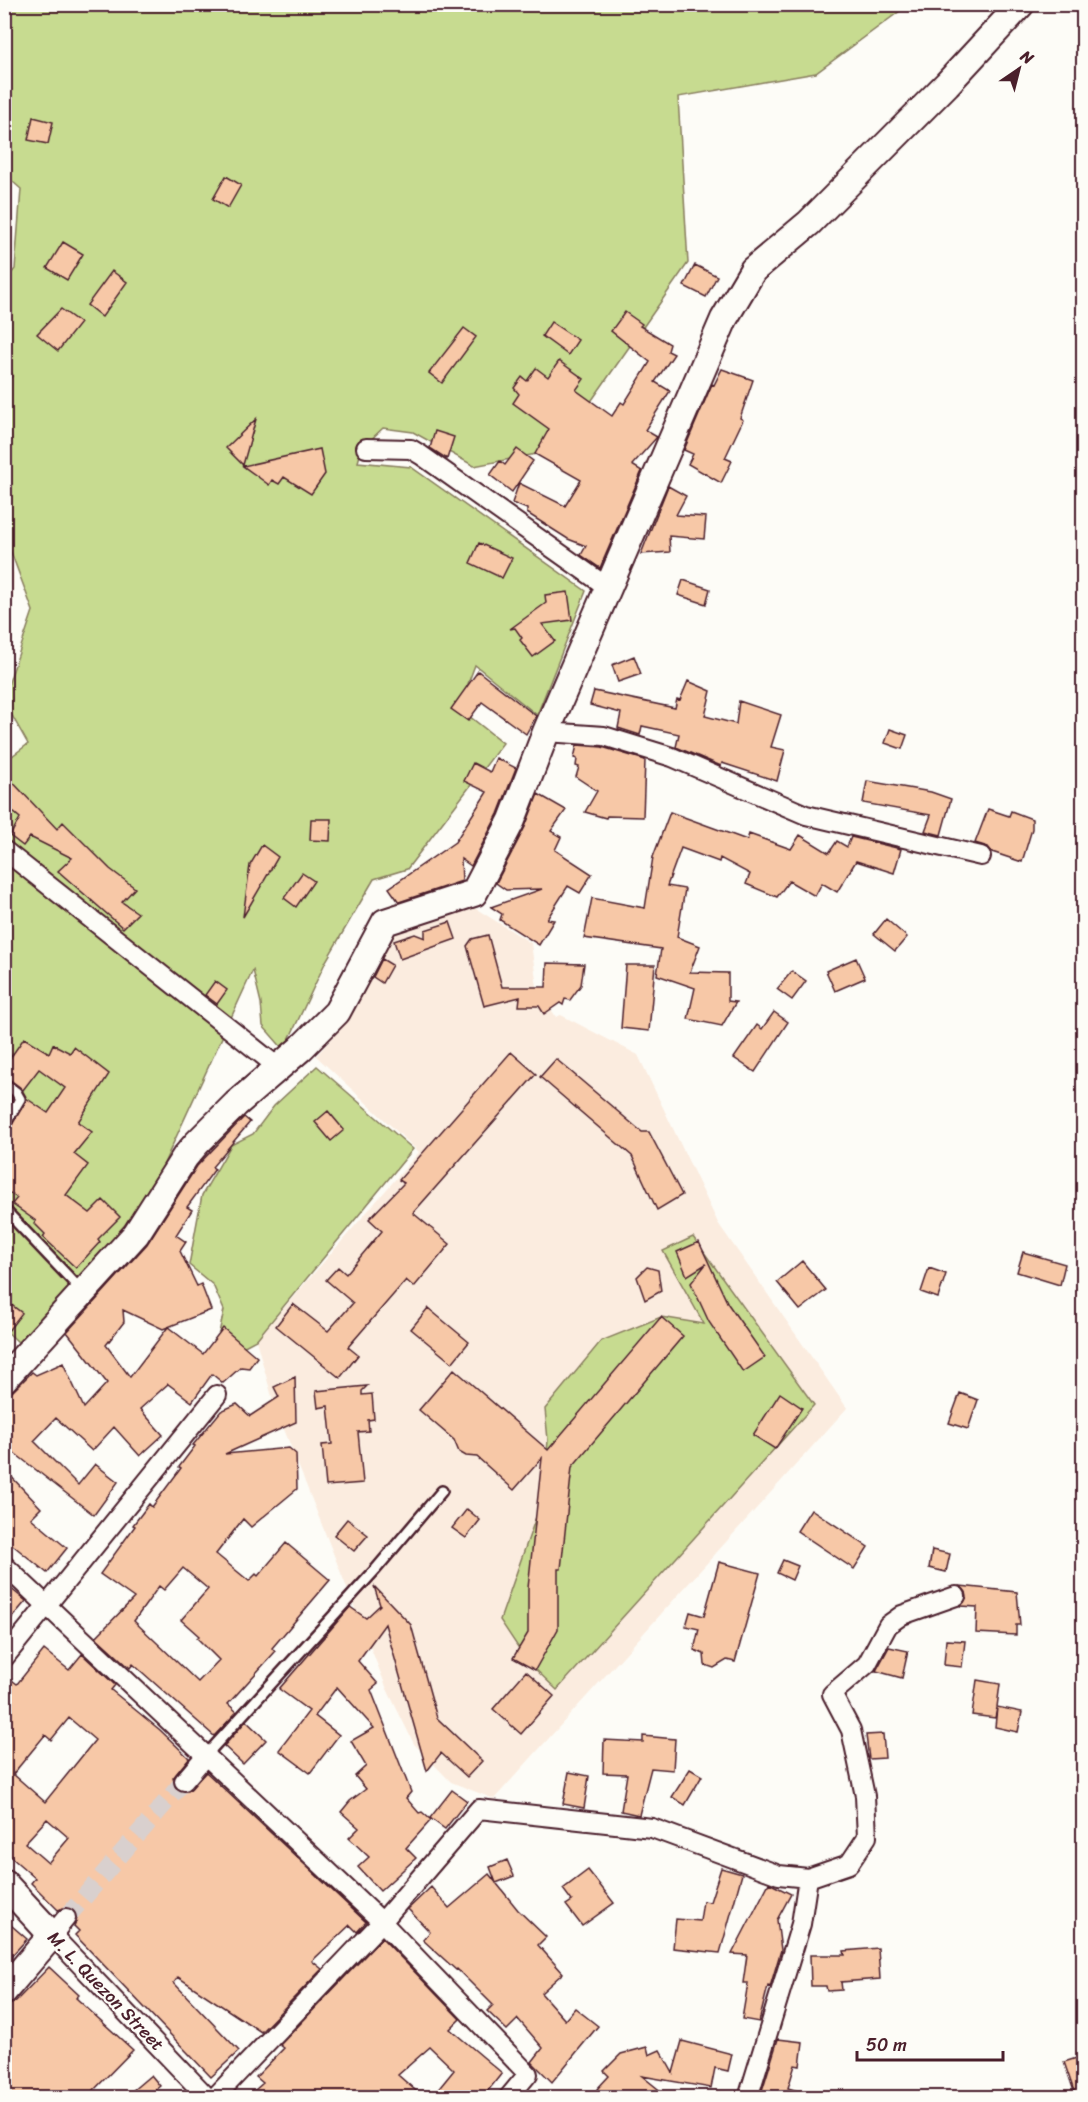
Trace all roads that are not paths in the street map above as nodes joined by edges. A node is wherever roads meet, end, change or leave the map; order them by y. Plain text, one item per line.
1 (1021, 4) edge
2 (366, 448) dead end
3 (610, 589) junction
4 (546, 732) junction
5 (4, 850) edge
6 (981, 856) dead end
7 (279, 1068) junction
8 (4, 1083) edge
9 (4, 1126) edge
10 (4, 1209) edge
11 (84, 1292) junction
12 (4, 1379) edge
13 (217, 1395) dead end
14 (442, 1491) dead end
15 (4, 1565) edge
16 (956, 1596) dead end
17 (47, 1605) junction
18 (4, 1658) edge
19 (207, 1754) junction
20 (184, 1781) tunnel mouth
21 (808, 1878) junction
22 (4, 1883) edge
23 (382, 1922) junction
24 (59, 1926) junction
25 (4, 1991) edge
26 (208, 2097) edge
27 (214, 2097) edge
28 (508, 2097) edge
29 (748, 2097) edge

1 - 3 street
2 - 3 street
3 - 4 street
4 - 6 street
4 - 7 street
5 - 7 street
7 - 11 street
8 - 9 lane
10 - 11 lane
11 - 12 street
13 - 17 street
14 - 19 lane
15 - 17 street
16 - 21 street
17 - 18 street
17 - 19 street
19 - 20 street
19 - 23 street
21 - 23 street
21 - 29 street
22 - 24 street, M. L. Quezon Street
23 - 27 street
23 - 28 street
24 - 25 street
24 - 26 street, M. L. Quezon Street

